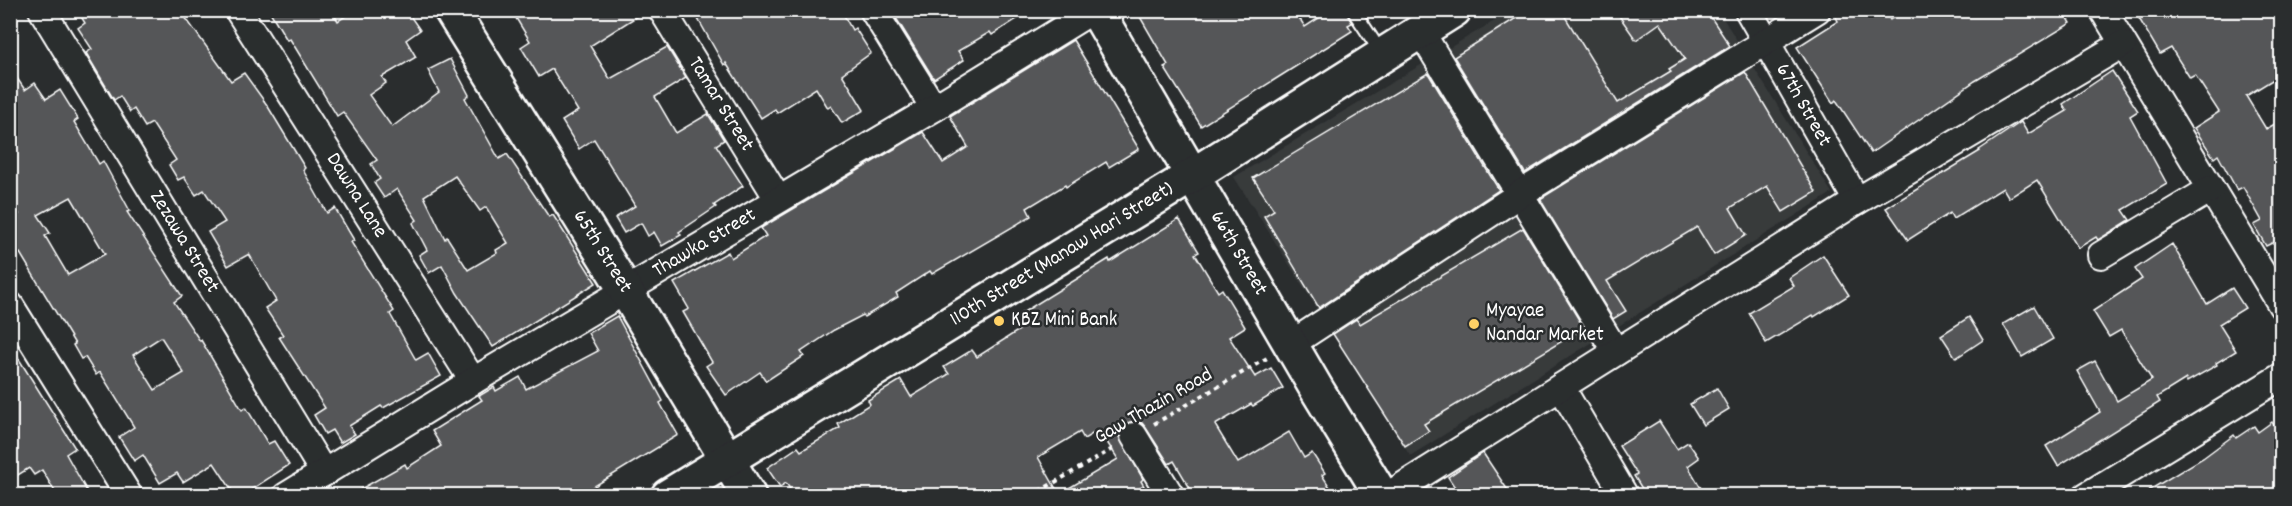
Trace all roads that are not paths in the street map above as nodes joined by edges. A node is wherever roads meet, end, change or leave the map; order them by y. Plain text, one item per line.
1 (42, 10) edge
2 (238, 10) edge
3 (451, 10) edge
4 (662, 10) edge
5 (873, 10) edge
6 (1094, 10) edge
7 (1353, 10) edge
8 (1454, 10) edge
9 (1748, 10) edge
10 (1817, 10) edge
11 (2103, 10) edge
12 (1421, 32) junction
13 (1766, 41) junction
14 (2123, 44) junction
15 (1383, 55) junction
16 (934, 108) junction
17 (1193, 175) junction
18 (2211, 189) junction
19 (1520, 194) junction
20 (778, 199) junction
21 (1857, 201) junction
22 (2101, 255) dead end
23 (626, 291) junction
24 (10, 305) edge
25 (2282, 306) edge
26 (1291, 344) junction
27 (1616, 352) junction
28 (2282, 376) edge
29 (473, 381) junction
30 (1561, 387) junction
31 (1134, 436) road end
32 (728, 459) junction
33 (324, 473) junction
34 (129, 495) edge
35 (286, 495) edge
36 (668, 495) edge
37 (749, 495) edge
38 (1171, 495) edge
39 (1382, 495) edge
40 (1387, 495) edge
41 (1625, 495) edge
42 (2086, 495) edge

1 - 33 street, Zezawa Street
2 - 29 street, Dawna Lane
3 - 23 street, 65th Street
4 - 20 street, Tamar Street
5 - 16 street
6 - 16 street, Thawka Street
6 - 17 street, 66th Street
7 - 15 lane
8 - 12 street, 110th Street (Manaw Hari Street)
9 - 13 street, 67th Street
10 - 13 street
11 - 14 street
12 - 15 street, 110th Street (Manaw Hari Street)
12 - 19 street
13 - 19 street
13 - 21 street, 67th Street
14 - 18 street
14 - 21 street
15 - 17 street, 110th Street (Manaw Hari Street)
16 - 20 street, Thawka Street
17 - 26 street, 66th Street
17 - 32 street, 110th Street (Manaw Hari Street)
18 - 22 street
18 - 25 street
19 - 26 street
19 - 27 street
20 - 23 street, Thawka Street
21 - 27 street
23 - 29 street, Thawka Street
23 - 32 street, 65th Street
24 - 34 street
26 - 39 street, 66th Street
27 - 30 street
28 - 42 street
29 - 33 street, Thawka Street
30 - 40 street
30 - 41 street
31 - 38 street
32 - 36 street, 110th Street (Manaw Hari Street)
32 - 37 street, 65th Street
33 - 35 street, Thawka Street

